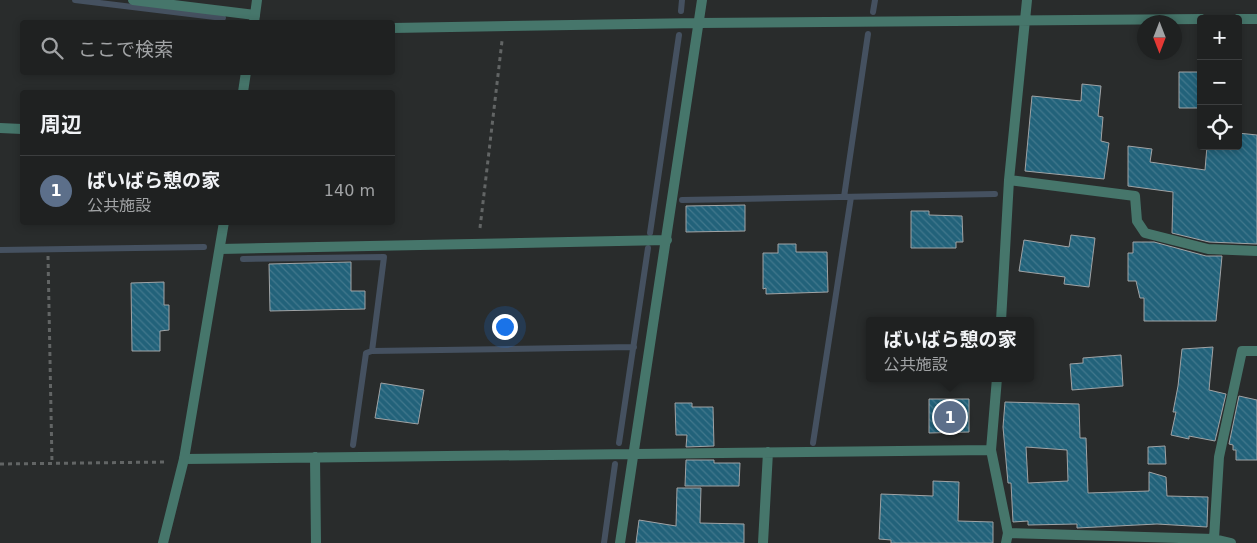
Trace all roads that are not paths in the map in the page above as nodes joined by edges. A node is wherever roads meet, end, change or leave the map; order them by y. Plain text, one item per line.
1 (133, 0) edge
2 (257, 0) edge
3 (702, 0) edge
4 (1027, 0) edge
5 (254, 19) edge
6 (1197, 19) edge
7 (1242, 19) edge
8 (1257, 19) edge
9 (1024, 20) junction
10 (699, 23) junction
11 (395, 28) edge
12 (246, 75) edge
13 (243, 90) edge
14 (0, 128) edge
15 (20, 129) edge
16 (1010, 180) junction
17 (224, 225) edge
18 (666, 240) junction
19 (220, 249) junction
20 (1257, 251) edge
21 (1001, 317) edge
22 (1257, 351) edge
23 (996, 382) edge
24 (991, 450) junction
25 (768, 452) junction
26 (635, 453) junction
27 (315, 457) junction
28 (183, 460) junction
29 (1007, 538) edge
30 (1214, 539) junction
31 (163, 543) edge
32 (316, 543) edge
33 (620, 543) edge
34 (763, 543) edge
35 (1231, 543) edge

1 - 5 street
2 - 5 street
3 - 10 street
4 - 9 street
6 - 9 street
7 - 8 street
9 - 10 street
9 - 16 street
10 - 11 street
10 - 18 street
12 - 13 street
14 - 15 street
16 - 20 street
16 - 21 street
17 - 19 street
18 - 19 street
18 - 26 street
19 - 28 street
22 - 30 street
23 - 24 street
24 - 25 street
24 - 29 street
25 - 26 street
25 - 34 street
26 - 27 street
26 - 33 street
27 - 28 street
27 - 32 street
28 - 31 street
29 - 30 street
30 - 35 street

